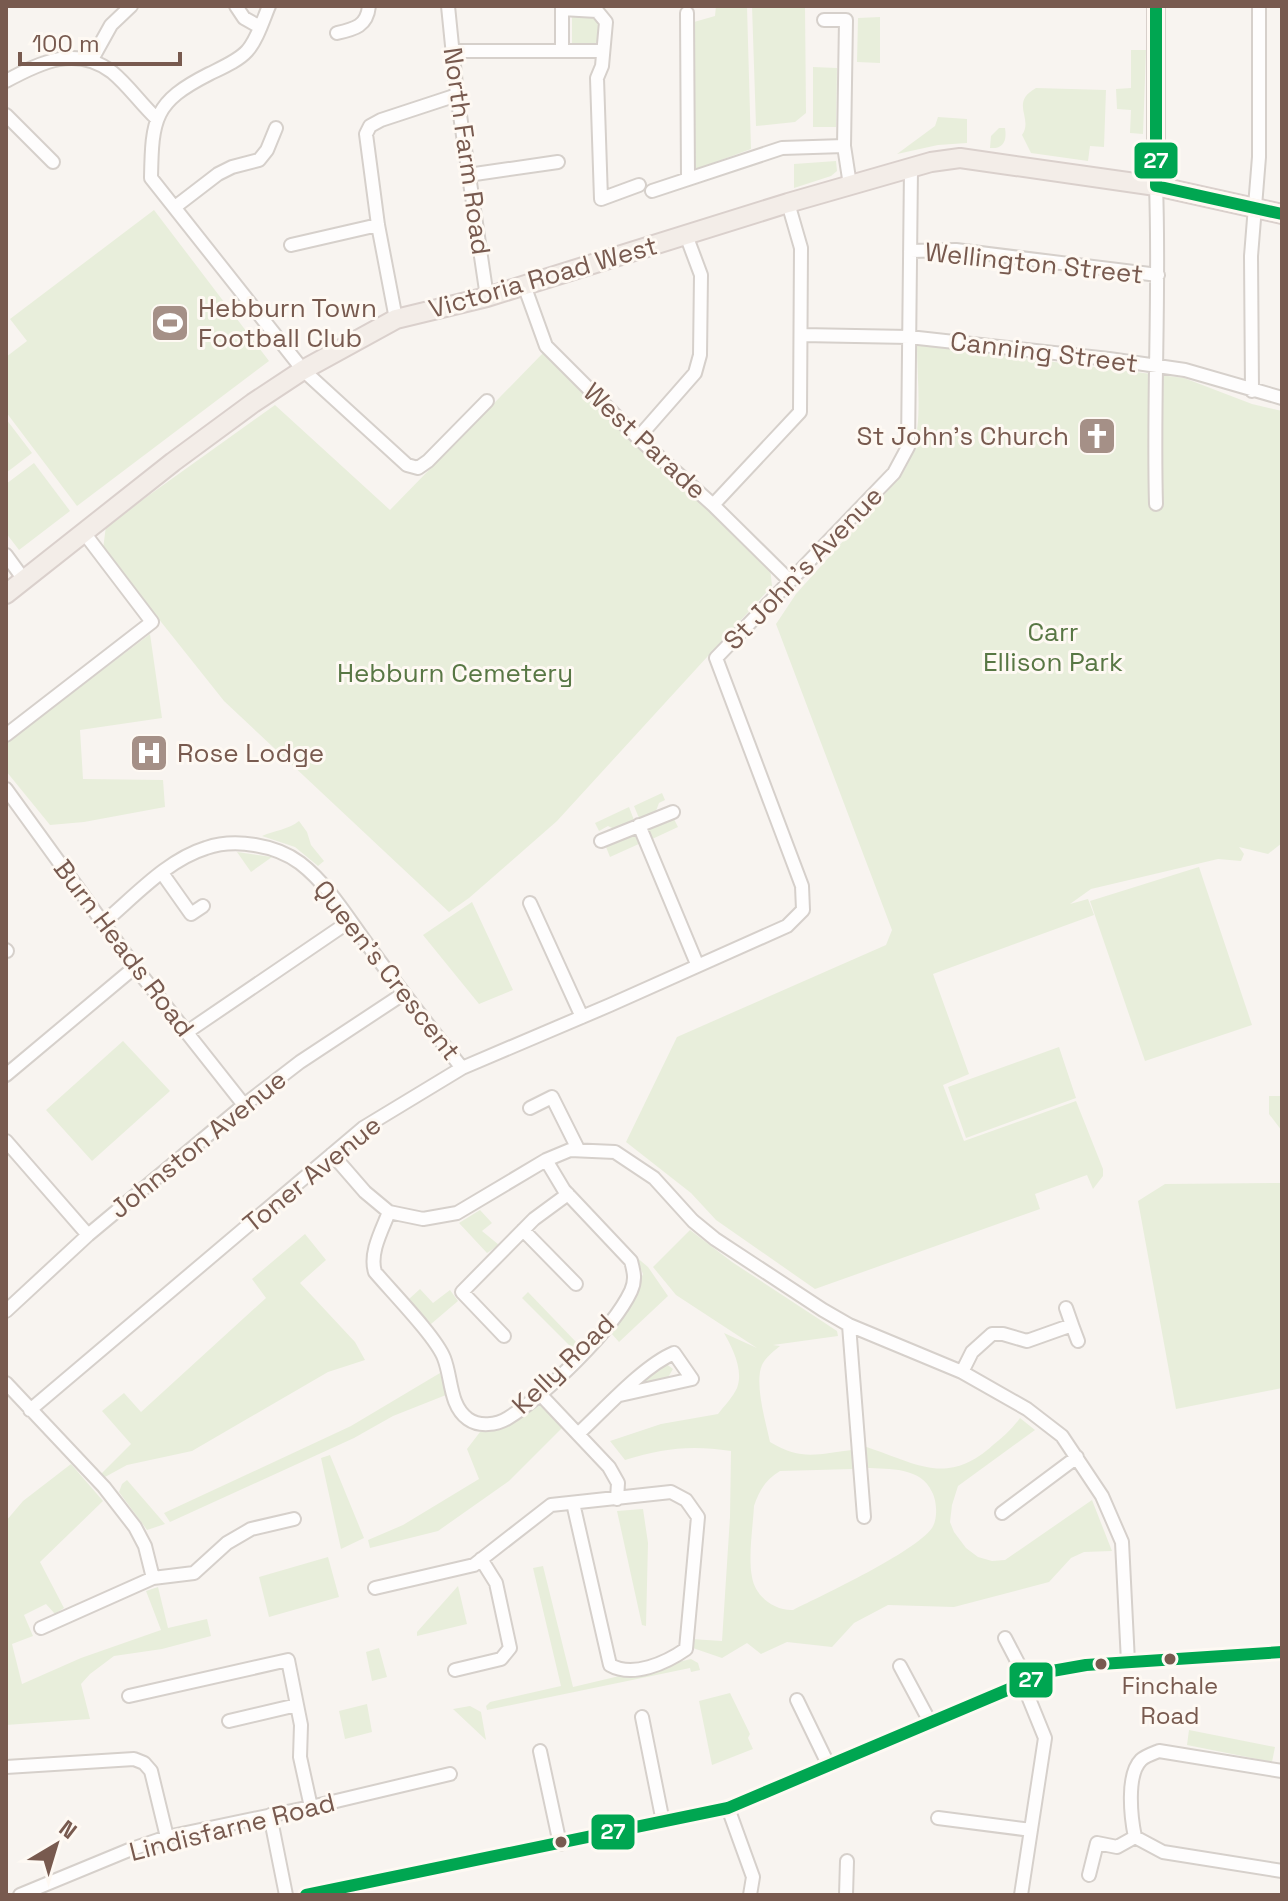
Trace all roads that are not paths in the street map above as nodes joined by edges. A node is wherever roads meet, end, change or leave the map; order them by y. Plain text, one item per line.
1 (131, 6) edge
2 (236, 6) edge
3 (269, 6) edge
4 (369, 6) edge
5 (448, 6) edge
6 (1156, 6) edge
7 (1259, 6) edge
8 (562, 7) edge
9 (687, 13) dead end
10 (824, 20) dead end
11 (260, 27) junction
12 (337, 33) dead end
13 (562, 50) junction
14 (452, 51) junction
15 (603, 51) junction
16 (91, 61) junction
17 (6, 81) edge
18 (457, 95) junction
19 (6, 115) edge
20 (156, 118) junction
21 (276, 128) dead end
22 (844, 146) junction
23 (53, 162) dead end
24 (558, 162) dead end
25 (911, 168) junction
26 (468, 175) junction
27 (688, 179) junction
28 (639, 185) dead end
29 (850, 185) junction
30 (1156, 186) junction
31 (652, 191) dead end
32 (788, 203) junction
33 (1255, 206) junction
34 (175, 207) junction
35 (1282, 214) edge
36 (378, 225) junction
37 (686, 235) junction
38 (291, 245) dead end
39 (910, 251) junction
40 (1158, 275) junction
41 (524, 285) junction
42 (487, 297) junction
43 (396, 319) junction
44 (802, 335) junction
45 (909, 337) junction
46 (1158, 365) junction
47 (303, 370) junction
48 (1252, 391) junction
49 (1282, 398) edge
50 (487, 401) dead end
51 (638, 438) junction
52 (1156, 504) dead end
53 (713, 505) junction
54 (85, 534) junction
55 (6, 555) edge
56 (25, 581) junction
57 (790, 581) junction
58 (6, 594) edge
59 (6, 735) edge
60 (6, 789) edge
61 (673, 812) dead end
62 (639, 825) junction
63 (601, 841) dead end
64 (162, 873) junction
65 (530, 903) dead end
66 (203, 906) dead end
67 (803, 910) joint
68 (350, 921) junction
69 (103, 923) junction
70 (697, 964) junction
71 (135, 967) junction
72 (403, 994) junction
73 (582, 1017) junction
74 (187, 1032) junction
75 (462, 1068) junction
76 (6, 1075) edge
77 (244, 1105) junction
78 (530, 1108) dead end
79 (6, 1141) edge
80 (578, 1149) junction
81 (332, 1154) junction
82 (546, 1160) junction
83 (568, 1194) junction
84 (389, 1212) junction
85 (523, 1230) junction
86 (88, 1235) junction
87 (576, 1284) dead end
88 (1066, 1308) dead end
89 (6, 1311) edge
90 (849, 1325) junction
91 (1072, 1325) junction
92 (504, 1336) dead end
93 (1078, 1341) dead end
94 (962, 1372) junction
95 (6, 1383) edge
96 (539, 1393) junction
97 (620, 1395) junction
98 (30, 1410) junction
99 (578, 1434) junction
100 (1077, 1457) junction
101 (617, 1499) junction
102 (573, 1503) junction
103 (1002, 1513) dead end
104 (864, 1517) dead end
105 (294, 1519) dead end
106 (481, 1559) junction
107 (153, 1578) junction
108 (375, 1588) dead end
109 (41, 1628) dead end
110 (1005, 1638) dead end
111 (1282, 1652) edge
112 (1128, 1662) junction
113 (900, 1666) dead end
114 (455, 1670) dead end
115 (1026, 1683) junction
116 (129, 1696) dead end
117 (797, 1700) dead end
118 (297, 1705) junction
119 (642, 1717) dead end
120 (229, 1721) dead end
121 (930, 1722) junction
122 (540, 1751) dead end
123 (829, 1766) junction
124 (6, 1767) edge
125 (1282, 1771) edge
126 (450, 1774) dead end
127 (311, 1807) junction
128 (728, 1808) junction
129 (270, 1815) junction
130 (938, 1818) dead end
131 (663, 1822) junction
132 (1031, 1830) junction
133 (167, 1837) junction
134 (1135, 1837) junction
135 (560, 1844) junction
136 (847, 1861) dead end
137 (1282, 1871) edge
138 (1089, 1875) dead end
139 (20, 1895) edge
140 (286, 1895) edge
141 (306, 1895) edge
142 (750, 1895) edge
143 (846, 1895) edge
144 (1021, 1895) edge

1 - 16 street
2 - 11 street
3 - 11 street
4 - 12 street
5 - 14 street, North Farm Road
6 - 30 main road
7 - 33 street
8 - 13 street
8 - 15 street
9 - 27 street
10 - 22 street
11 - 20 street
13 - 14 street
13 - 15 street
14 - 18 street, North Farm Road
15 - 28 street
16 - 17 street
16 - 20 street
18 - 26 street, North Farm Road
18 - 36 street
19 - 23 street
20 - 34 street
21 - 34 street
22 - 27 street
22 - 29 street
24 - 26 street
25 - 29 main road, Victoria Road West
25 - 30 main road, Victoria Road West
25 - 39 street, St John's Avenue
26 - 42 street, North Farm Road
27 - 31 street
29 - 32 main road, Victoria Road West
30 - 33 main road, Victoria Road West
30 - 40 street
32 - 37 main road, Victoria Road West
32 - 44 street
33 - 35 main road, Victoria Road West
33 - 48 street
34 - 47 street
36 - 38 street
36 - 43 street
37 - 41 main road, Victoria Road West
37 - 51 street
39 - 40 street, Wellington Street
39 - 45 street, St John's Avenue
40 - 46 street
41 - 42 main road, Victoria Road West
41 - 51 street, West Parade
42 - 43 main road, Victoria Road West
43 - 47 main road, Victoria Road West
44 - 45 street, Canning Street
44 - 53 street
45 - 46 street, Canning Street
45 - 57 street, St John's Avenue
46 - 48 street, Canning Street
46 - 52 street
47 - 50 street
47 - 54 main road, Victoria Road West
48 - 49 street, Canning Street
51 - 53 street, West Parade
53 - 57 street, West Parade
54 - 56 main road, Victoria Road West
54 - 59 street
55 - 56 street
56 - 58 main road, Victoria Road West
57 - 67 street, St John's Avenue
60 - 69 street, Burn Heads Road
61 - 62 street
62 - 63 street
62 - 70 street
64 - 66 street
64 - 68 street, Queen's Crescent
64 - 69 street, Queen's Crescent
65 - 73 street
67 - 70 street, Toner Avenue
68 - 72 street, Queen's Crescent
68 - 74 street
69 - 71 street, Burn Heads Road
70 - 73 street, Toner Avenue
71 - 74 street, Burn Heads Road
71 - 76 street
72 - 75 street, Queen's Crescent
72 - 77 street, Johnston Avenue
73 - 75 street, Toner Avenue
74 - 77 street, Burn Heads Road
75 - 81 street, Toner Avenue
77 - 86 street, Johnston Avenue
78 - 80 street
79 - 86 street
80 - 82 street
80 - 90 street
81 - 84 street
81 - 98 street, Toner Avenue
82 - 83 street, Kelly Road
82 - 84 street
83 - 85 street
83 - 96 street, Kelly Road
84 - 96 street, Kelly Road
85 - 87 street
85 - 92 street
86 - 89 street, Johnston Avenue
88 - 91 street
90 - 94 street
90 - 104 street
91 - 93 street
91 - 94 street
94 - 100 street
95 - 98 street
96 - 99 street
97 - 97 street
97 - 99 street
98 - 107 street
99 - 101 street
100 - 103 street
100 - 112 street
101 - 102 street
101 - 102 street
102 - 106 street
105 - 107 street
106 - 108 street
106 - 114 street
107 - 109 street
110 - 115 street
111 - 112 street
112 - 115 street
113 - 121 street
115 - 121 street
115 - 132 street
116 - 118 street
117 - 123 street
118 - 120 street
118 - 127 street
119 - 131 street
121 - 123 street
122 - 135 street
123 - 128 street
124 - 133 street
125 - 134 street
126 - 127 street, Lindisfarne Road
127 - 129 street, Lindisfarne Road
128 - 131 street
128 - 142 street
129 - 133 street, Lindisfarne Road
129 - 140 street
130 - 132 street
131 - 135 street
132 - 144 street
133 - 139 street, Lindisfarne Road
134 - 137 street
134 - 138 street
135 - 141 street
136 - 143 street

